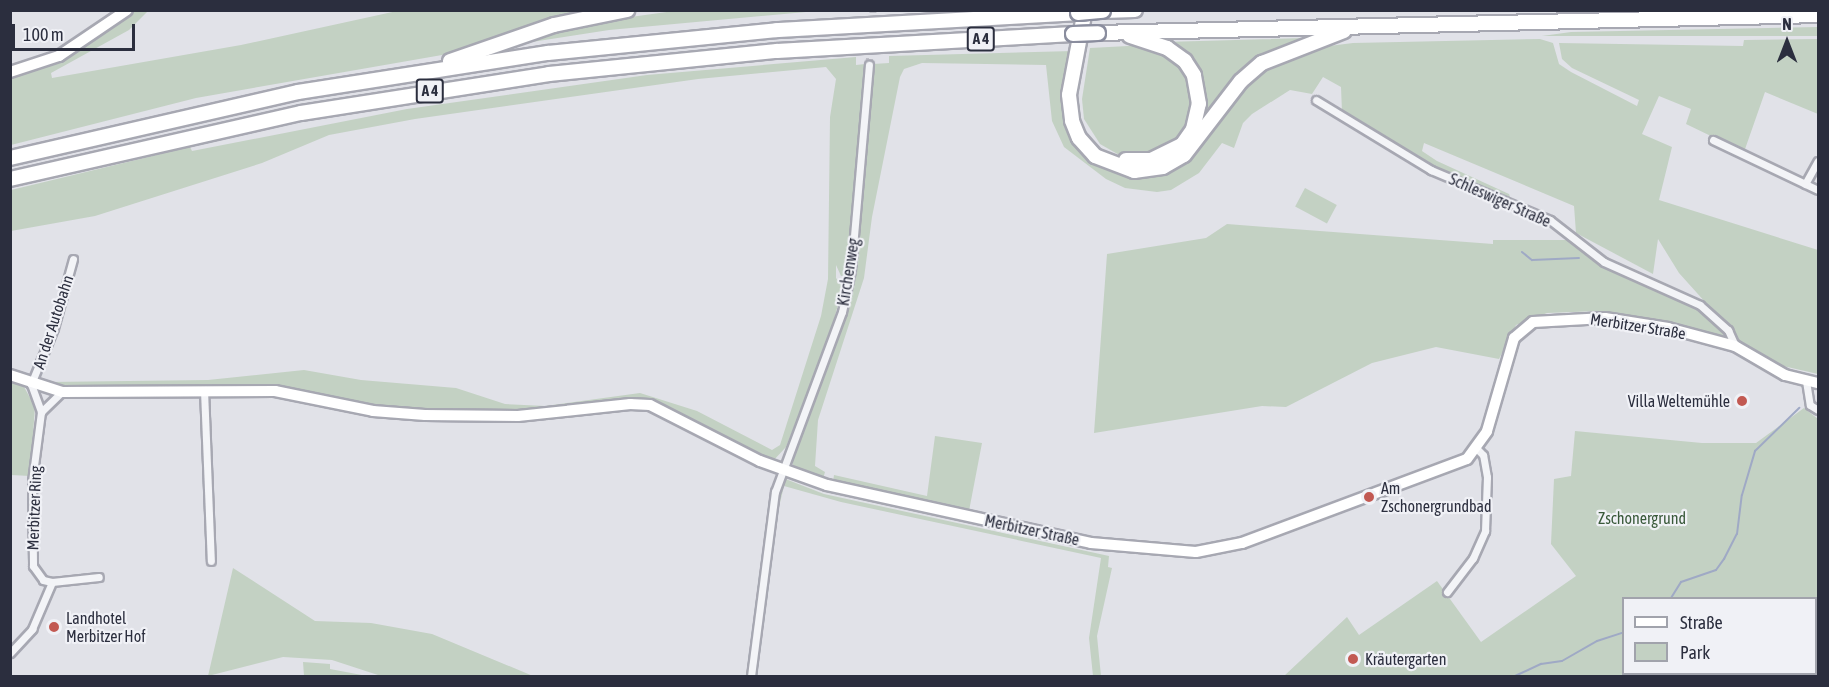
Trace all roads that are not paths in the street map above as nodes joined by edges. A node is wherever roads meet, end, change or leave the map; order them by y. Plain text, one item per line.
1 (127, 10) edge
2 (627, 10) edge
3 (1095, 10) edge
4 (1135, 10) edge
5 (1102, 11) edge
6 (1082, 12) edge
7 (1818, 15) edge
8 (1361, 26) junction
9 (1117, 32) junction
10 (869, 65) tunnel mouth
11 (10, 72) edge
12 (420, 72) junction
13 (1316, 100) dead end
14 (1713, 140) dead end
15 (10, 158) edge
16 (1818, 161) edge
17 (10, 178) edge
18 (1805, 184) junction
19 (1818, 190) edge
20 (73, 259) dead end
21 (1735, 346) junction
22 (10, 375) edge
23 (1806, 381) junction
24 (1818, 383) edge
25 (31, 384) junction
26 (204, 390) junction
27 (62, 392) junction
28 (1818, 410) edge
29 (41, 411) junction
30 (1477, 449) junction
31 (782, 470) junction
32 (211, 561) dead end
33 (99, 578) dead end
34 (52, 582) junction
35 (1447, 592) dead end
36 (10, 653) edge
37 (751, 676) edge

1 - 11 street
2 - 12 highway
3 - 9 highway
4 - 5 highway, A 4
5 - 6 highway, A 4, bridge
6 - 8 highway, A 4
6 - 12 highway, A 4
7 - 8 highway, A 4
8 - 9 highway, A 4
9 - 17 highway, A 4, bridge
10 - 31 street, Kirchenweg
12 - 15 highway, A 4
13 - 21 street, Schleswiger Straße
14 - 18 street
16 - 18 street
18 - 19 street
20 - 25 street, An der Autobahn
21 - 23 street, Merbitzer Straße
21 - 30 street, Merbitzer Straße
22 - 25 street
23 - 24 street, Merbitzer Straße
23 - 28 street
25 - 27 street
25 - 29 street, Merbitzer Ring
26 - 27 street
26 - 31 street, Merbitzer Straße
26 - 32 street
27 - 29 street
29 - 34 street, Merbitzer Ring
30 - 31 street, Merbitzer Straße
30 - 35 street
31 - 37 street
33 - 34 street
34 - 36 street

